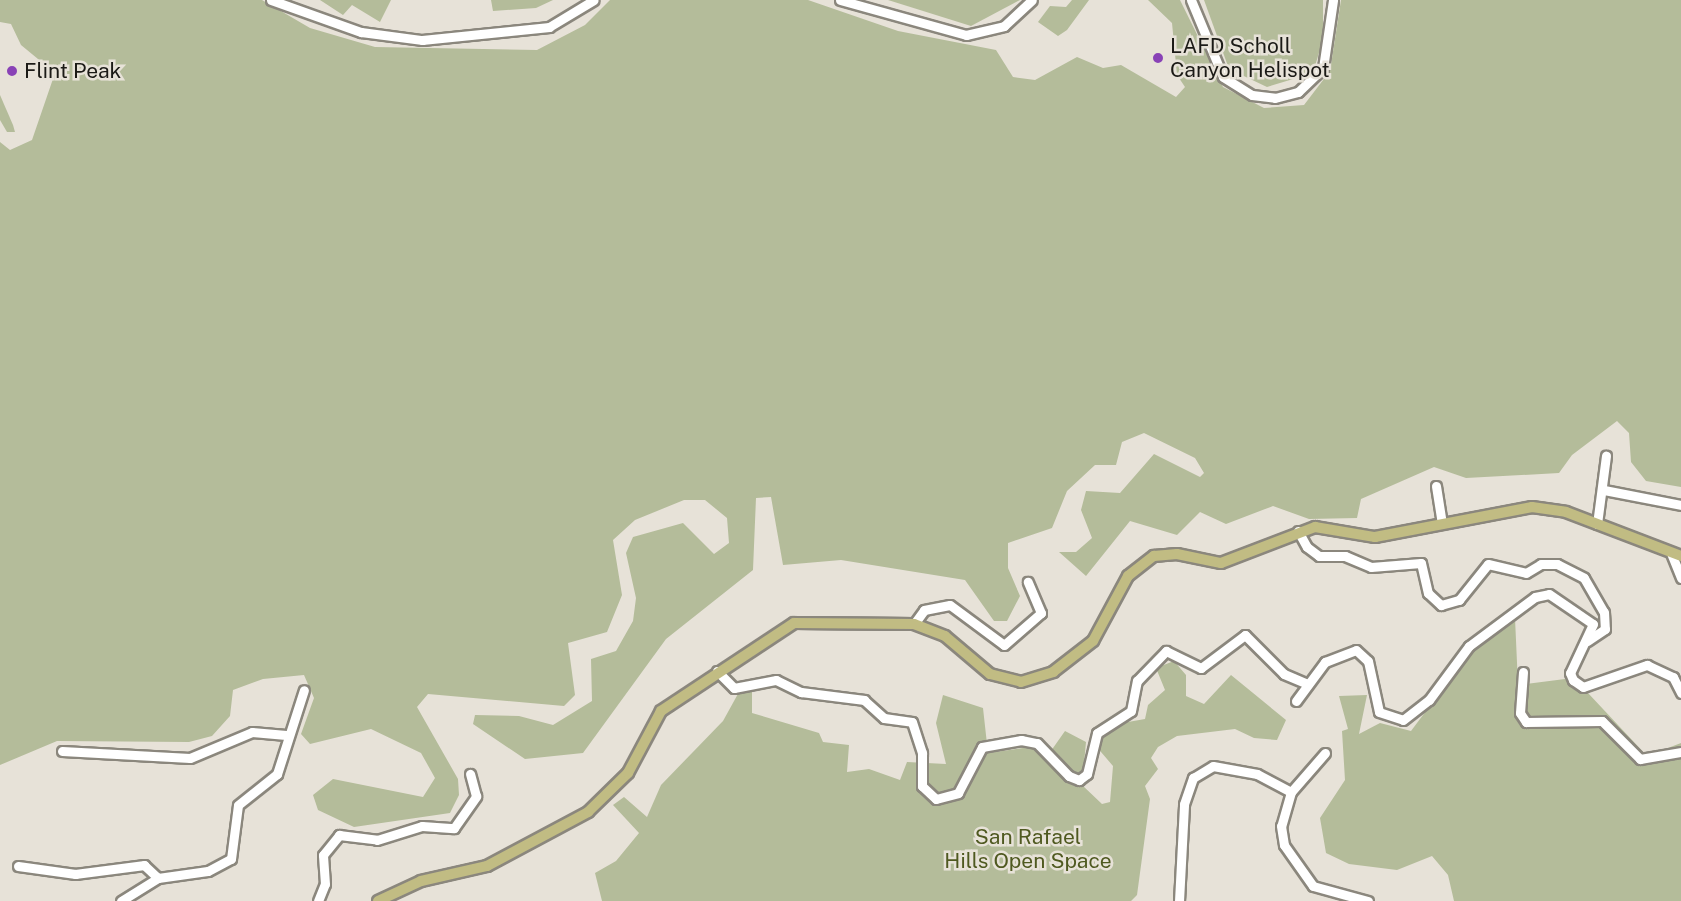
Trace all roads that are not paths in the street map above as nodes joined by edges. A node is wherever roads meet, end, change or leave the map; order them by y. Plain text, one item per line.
1 (271, 0) edge
2 (594, 0) edge
3 (840, 0) edge
4 (1032, 0) edge
5 (1191, 0) edge
6 (1333, 0) edge
7 (1606, 456) dead end
8 (1436, 486) dead end
9 (1604, 490) junction
10 (1681, 505) edge
11 (1442, 523) junction
12 (1598, 524) junction
13 (1298, 531) junction
14 (1676, 554) edge
15 (1681, 578) edge
16 (1028, 582) dead end
17 (914, 624) junction
18 (1587, 641) junction
19 (717, 671) junction
20 (1523, 672) dead end
21 (1308, 684) junction
22 (304, 690) dead end
23 (1681, 693) edge
24 (1296, 701) dead end
25 (289, 735) junction
26 (62, 751) dead end
27 (1681, 752) edge
28 (1325, 753) dead end
29 (470, 774) dead end
30 (1291, 792) junction
31 (18, 866) dead end
32 (158, 878) junction
33 (121, 901) edge
34 (318, 901) edge
35 (378, 901) edge
36 (1179, 901) edge
37 (1368, 901) edge

1 - 2 street
3 - 4 street
5 - 6 street
7 - 9 street
8 - 11 street
9 - 10 street
9 - 12 street
11 - 12 main road
11 - 13 main road
12 - 14 main road
13 - 17 main road
13 - 18 street
14 - 15 street
16 - 17 street
17 - 19 main road
18 - 21 street
18 - 23 street
19 - 21 street
19 - 35 main road
20 - 27 street
21 - 24 street
22 - 25 street
25 - 26 street
25 - 32 street
28 - 30 street
29 - 34 street
30 - 36 street
30 - 37 street
31 - 32 street
32 - 33 street

